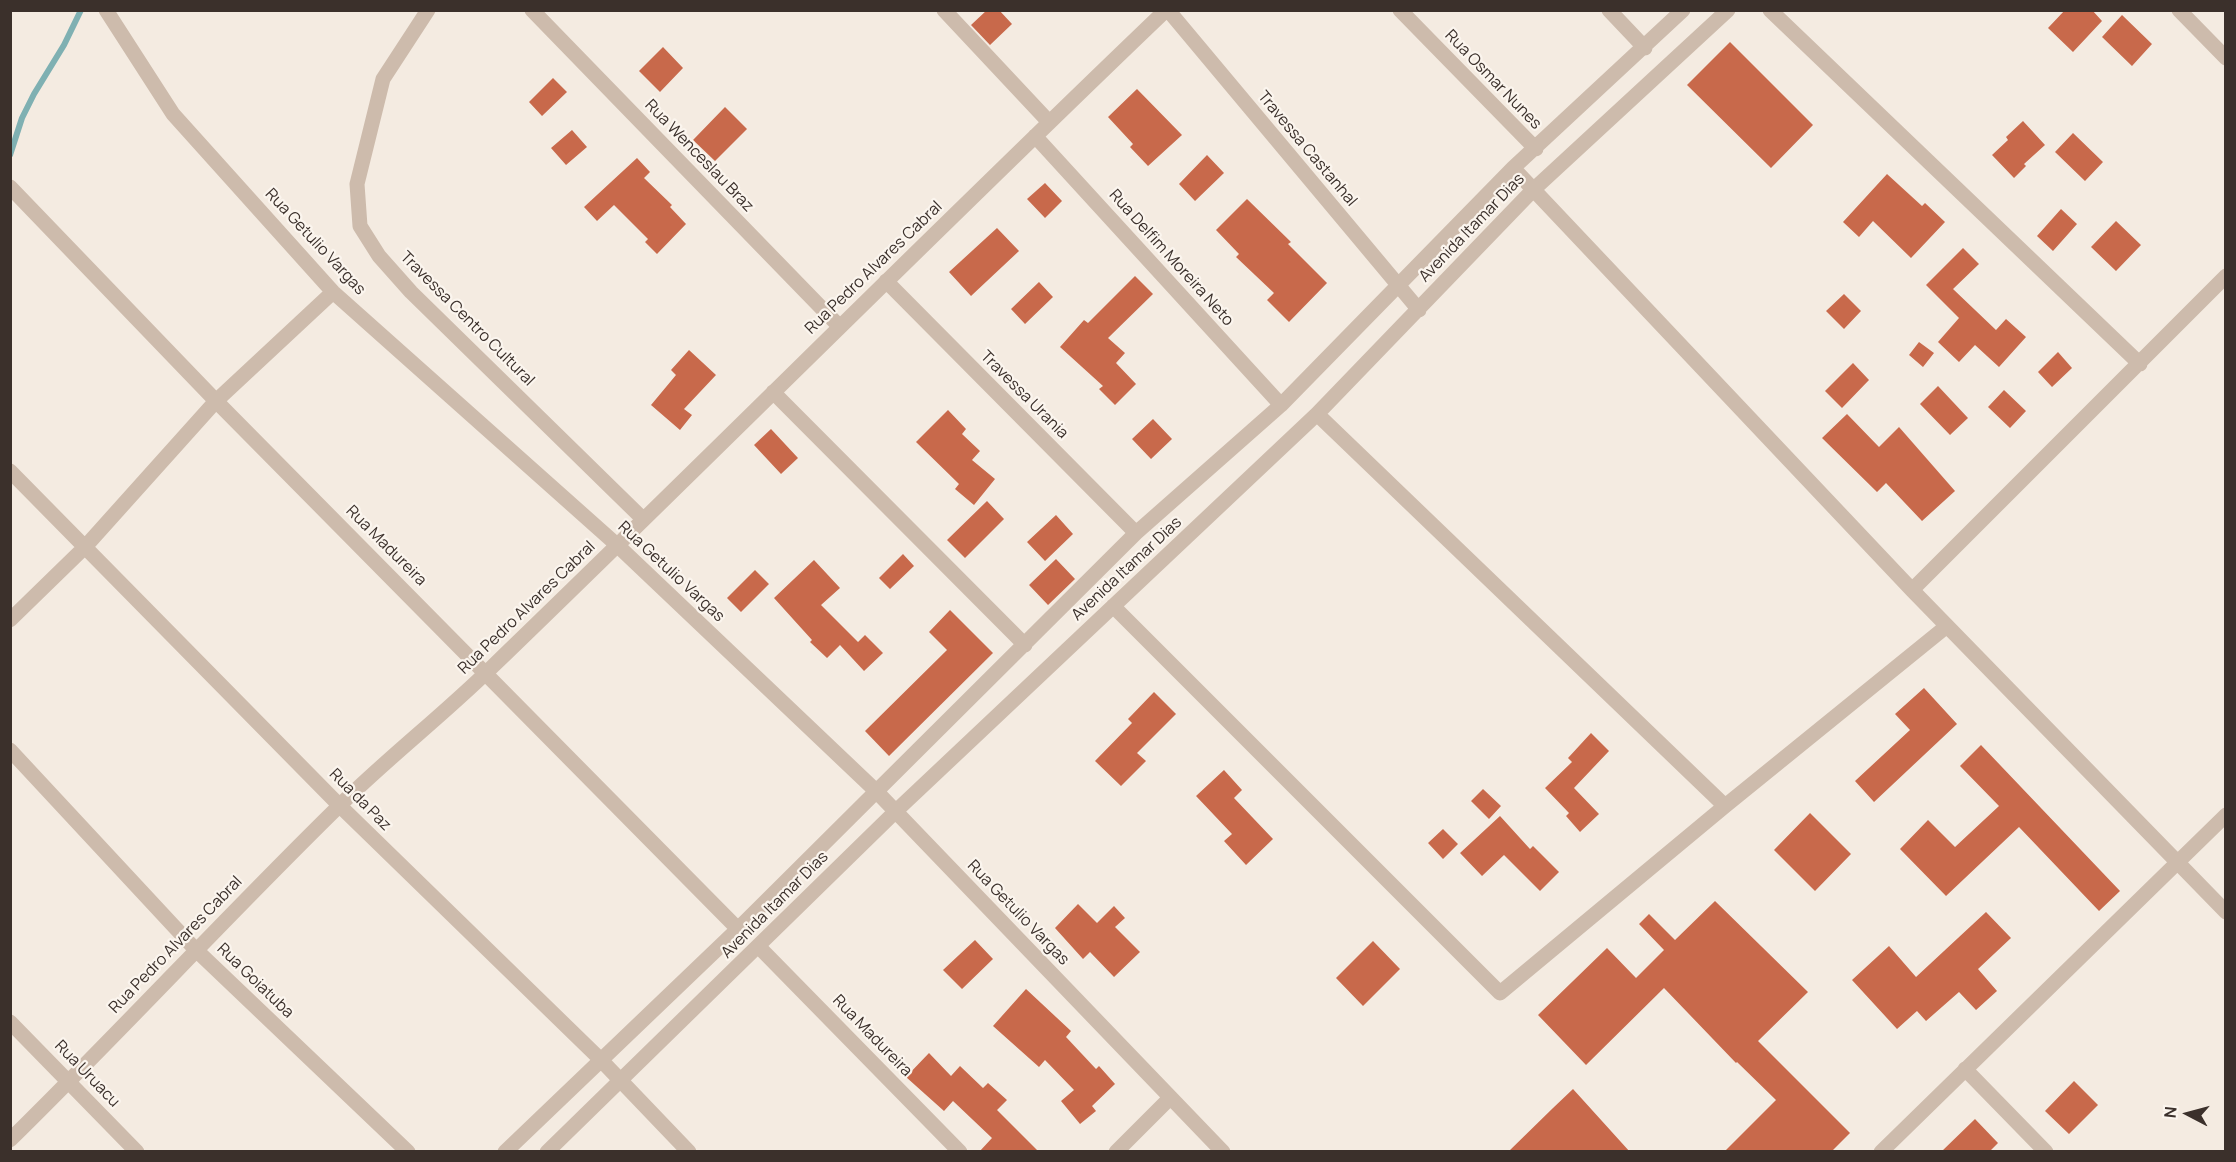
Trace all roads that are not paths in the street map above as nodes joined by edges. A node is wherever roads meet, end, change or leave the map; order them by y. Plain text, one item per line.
1 (106, 10) edge
2 (428, 10) edge
3 (532, 10) edge
4 (944, 10) edge
5 (1167, 10) edge
6 (1400, 10) edge
7 (1609, 10) edge
8 (1728, 10) edge
9 (1770, 10) edge
10 (2178, 10) edge
11 (1678, 12) edge
12 (1645, 48) junction
13 (2226, 58) edge
14 (1049, 122) junction
15 (1035, 136) junction
16 (1536, 149) junction
17 (1513, 168) junction
18 (10, 187) edge
19 (1533, 190) junction
20 (2226, 276) edge
21 (886, 281) junction
22 (1398, 287) junction
23 (333, 292) junction
24 (1419, 310) junction
25 (839, 326) junction
26 (2140, 364) junction
27 (773, 392) junction
28 (216, 401) junction
29 (1281, 405) junction
30 (1317, 414) junction
31 (10, 471) edge
32 (644, 519) junction
33 (1136, 533) junction
34 (617, 545) junction
35 (85, 547) junction
36 (1912, 590) junction
37 (1113, 606) junction
38 (10, 620) edge
39 (1947, 626) junction
40 (1025, 645) junction
41 (486, 673) junction
42 (10, 750) edge
43 (876, 791) junction
44 (339, 806) junction
45 (1725, 806) junction
46 (896, 811) junction
47 (2226, 815) edge
48 (2177, 862) junction
49 (2226, 912) edge
50 (738, 929) junction
51 (759, 946) junction
52 (195, 949) junction
53 (10, 1022) edge
54 (600, 1059) junction
55 (1965, 1069) junction
56 (620, 1080) junction
57 (69, 1082) junction
58 (1170, 1098) junction
59 (10, 1140) edge
60 (137, 1152) edge
61 (408, 1152) edge
62 (505, 1152) edge
63 (547, 1152) edge
64 (689, 1152) edge
65 (960, 1152) edge
66 (1116, 1152) edge
67 (1223, 1152) edge
68 (1881, 1152) edge
69 (2046, 1152) edge

1 - 23 street, Rua Getulio Vargas
2 - 32 street, Travessa Centro Cultural
3 - 25 street, Rua Wenceslau Braz
4 - 14 street
5 - 14 street, Rua Pedro Alvares Cabral
5 - 22 street, Travessa Castanhal
6 - 16 street, Rua Osmar Nunes
7 - 12 street
8 - 19 street, Avenida Itamar Dias
9 - 26 street
10 - 13 street
11 - 12 street, Avenida Itamar Dias
12 - 16 street, Avenida Itamar Dias
14 - 15 street, Rua Pedro Alvares Cabral
15 - 21 street, Rua Pedro Alvares Cabral
15 - 29 street, Rua Delfim Moreira Neto
16 - 17 street, Avenida Itamar Dias
17 - 19 street
17 - 22 street, Avenida Itamar Dias
18 - 28 street, Rua Madureira
19 - 24 street, Avenida Itamar Dias
19 - 36 street
20 - 26 street
21 - 25 street, Rua Pedro Alvares Cabral
21 - 33 street, Travessa Urania
22 - 24 street, Travessa Castanhal
22 - 29 street, Avenida Itamar Dias
23 - 28 street
23 - 34 street, Rua Getulio Vargas
24 - 30 street, Avenida Itamar Dias
25 - 27 street, Rua Pedro Alvares Cabral
26 - 36 street
27 - 32 street, Rua Pedro Alvares Cabral
27 - 40 street
28 - 35 street
28 - 41 street, Rua Madureira
29 - 33 street, Avenida Itamar Dias
30 - 37 street, Avenida Itamar Dias
30 - 45 street
31 - 35 street, Rua da Paz
32 - 34 street, Rua Pedro Alvares Cabral
33 - 40 street, Avenida Itamar Dias
34 - 41 street, Rua Pedro Alvares Cabral
34 - 43 street, Rua Getulio Vargas
35 - 38 street
35 - 44 street, Rua da Paz
36 - 39 street
37 - 45 street
37 - 46 street, Avenida Itamar Dias
39 - 45 street
39 - 48 street
40 - 43 street, Avenida Itamar Dias
41 - 44 street, Rua Pedro Alvares Cabral
41 - 50 street, Rua Madureira
42 - 52 street, Rua Goiatuba
43 - 46 street, Rua Getulio Vargas
43 - 50 street, Avenida Itamar Dias
44 - 52 street, Rua Pedro Alvares Cabral
44 - 54 street, Rua da Paz
46 - 51 street, Avenida Itamar Dias
46 - 58 street, Rua Getulio Vargas
47 - 48 street
48 - 49 street
48 - 55 street
50 - 54 street, Avenida Itamar Dias
51 - 56 street, Avenida Itamar Dias
51 - 65 street, Rua Madureira
52 - 57 street, Rua Pedro Alvares Cabral
52 - 61 street, Rua Goiatuba
53 - 57 street, Rua Uruacu
54 - 56 street, Rua da Paz
54 - 62 street, Avenida Itamar Dias
55 - 68 street
55 - 69 street
56 - 63 street, Avenida Itamar Dias
56 - 64 street, Rua da Paz
57 - 59 street, Rua Pedro Alvares Cabral
57 - 60 street, Rua Uruacu
58 - 66 street
58 - 67 street, Rua Getulio Vargas

